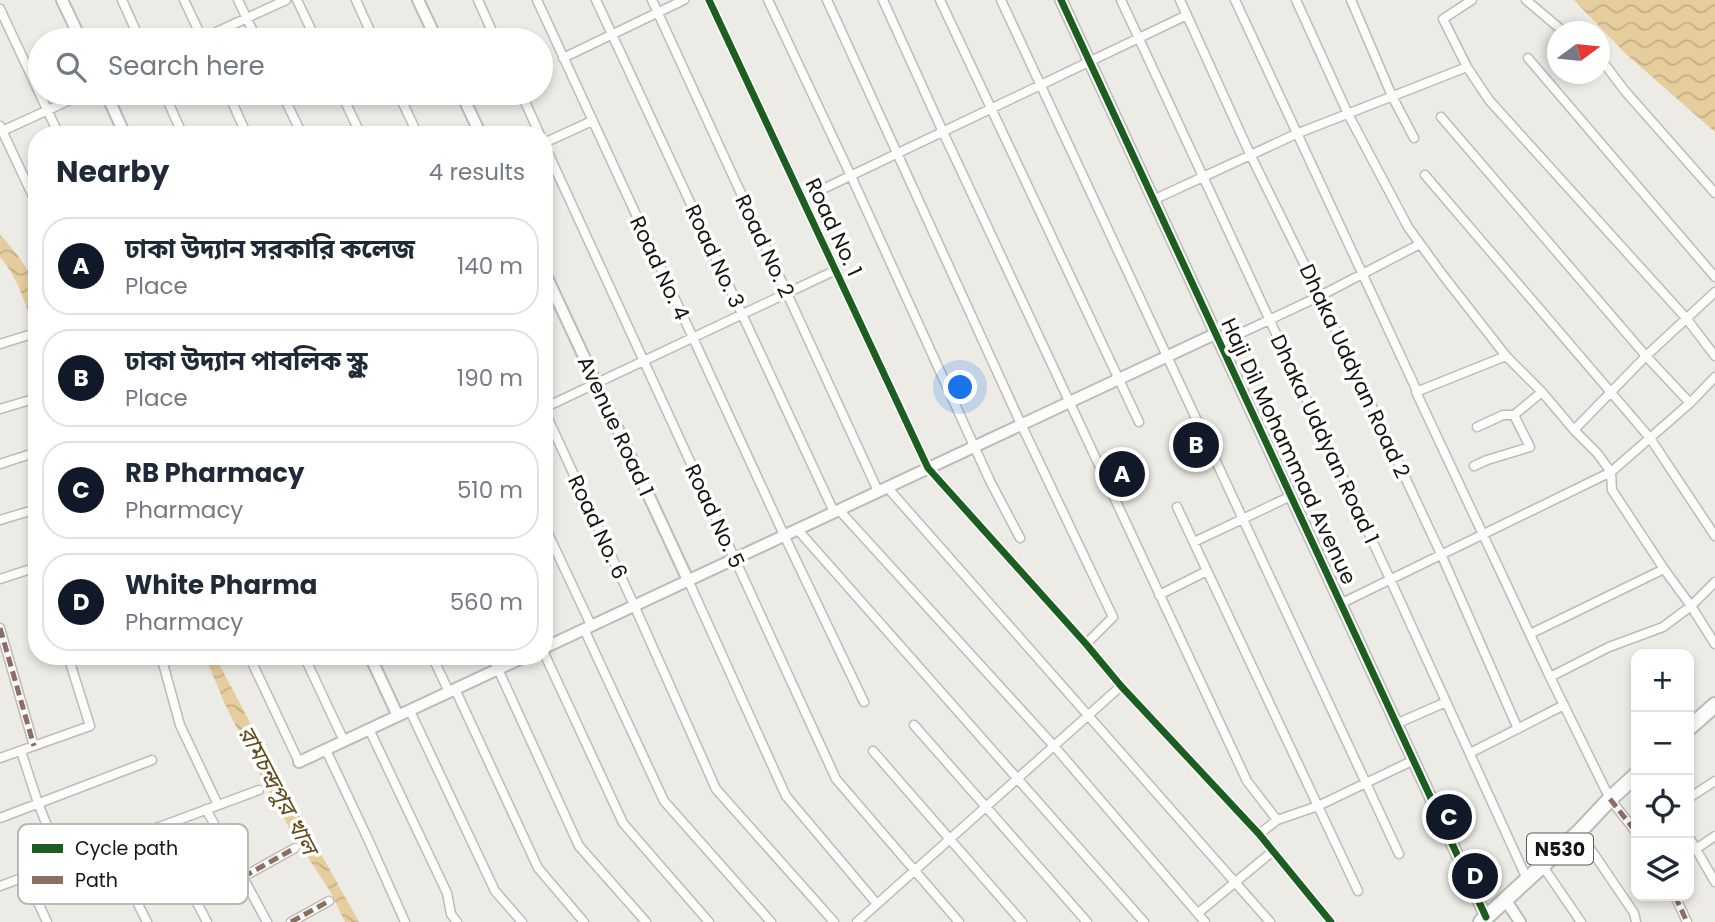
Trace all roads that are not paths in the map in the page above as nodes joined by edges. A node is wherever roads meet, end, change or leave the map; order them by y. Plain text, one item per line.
1 (62, 0) edge
2 (122, 0) edge
3 (184, 0) edge
4 (239, 0) edge
5 (286, 0) edge
6 (297, 0) edge
7 (356, 0) edge
8 (418, 0) edge
9 (478, 0) edge
10 (537, 0) edge
11 (596, 0) edge
12 (652, 0) edge
13 (684, 0) edge
14 (709, 0) edge
15 (768, 0) edge
16 (827, 0) edge
17 (883, 0) edge
18 (940, 0) edge
19 (1002, 0) edge
20 (1061, 0) edge
21 (1121, 0) edge
22 (1180, 0) edge
23 (1235, 0) edge
24 (1296, 0) edge
25 (1351, 0) edge
26 (1472, 0) edge
27 (1526, 0) edge
28 (0, 9) edge
29 (658, 12) junction
30 (1187, 15) junction
31 (247, 18) junction
32 (1551, 21) edge
33 (75, 28) edge
34 (135, 28) edge
35 (196, 28) edge
36 (226, 28) edge
37 (252, 28) edge
38 (310, 28) edge
39 (369, 28) edge
40 (431, 28) edge
41 (491, 28) edge
42 (550, 28) edge
43 (612, 34) junction
44 (553, 36) edge
45 (1140, 38) junction
46 (563, 58) junction
47 (1528, 58) dead end
48 (1089, 62) junction
49 (1467, 67) junction
50 (28, 68) edge
51 (1610, 71) edge
52 (1041, 85) junction
53 (1392, 96) junction
54 (46, 105) edge
55 (59, 105) edge
56 (111, 105) edge
57 (169, 105) edge
58 (233, 105) edge
59 (288, 105) edge
60 (346, 105) edge
61 (404, 105) edge
62 (467, 105) edge
63 (526, 105) edge
64 (992, 108) junction
65 (48, 110) junction
66 (1348, 114) junction
67 (1441, 117) dead end
68 (593, 121) junction
69 (55, 126) edge
70 (121, 126) edge
71 (179, 126) edge
72 (243, 126) edge
73 (298, 126) edge
74 (356, 126) edge
75 (414, 126) edge
76 (477, 126) edge
77 (536, 126) edge
78 (1, 130) edge
79 (943, 132) junction
80 (1296, 134) junction
81 (1414, 138) dead end
82 (553, 140) edge
83 (897, 153) junction
84 (1250, 154) junction
85 (553, 164) edge
86 (1425, 175) dead end
87 (850, 176) junction
88 (1204, 177) junction
89 (28, 186) edge
90 (1715, 193) edge
91 (802, 199) junction
92 (1153, 200) junction
93 (1420, 244) junction
94 (836, 270) junction
95 (1363, 275) junction
96 (1715, 277) edge
97 (553, 290) edge
98 (1715, 292) edge
99 (787, 293) junction
100 (1320, 296) junction
101 (742, 315) junction
102 (1686, 318) junction
103 (1270, 320) junction
104 (28, 335) edge
105 (693, 338) junction
106 (1218, 338) junction
107 (0, 344) edge
108 (1167, 356) junction
109 (1506, 356) junction
110 (1646, 356) junction
111 (1715, 356) edge
112 (644, 361) junction
113 (1715, 377) edge
114 (1119, 379) junction
115 (597, 383) junction
116 (1416, 392) junction
117 (1542, 392) junction
118 (1611, 392) junction
119 (28, 401) edge
120 (1069, 402) junction
121 (1690, 403) junction
122 (553, 405) edge
123 (0, 409) edge
124 (1514, 415) junction
125 (1139, 422) dead end
126 (1021, 424) junction
127 (1477, 427) dead end
128 (553, 429) edge
129 (1574, 430) junction
130 (1650, 438) junction
131 (975, 446) junction
132 (28, 455) edge
133 (0, 464) edge
134 (1474, 466) dead end
135 (928, 468) junction
136 (1611, 472) junction
137 (883, 489) junction
138 (1291, 496) junction
139 (1177, 507) dead end
140 (836, 511) junction
141 (28, 512) edge
142 (1243, 519) junction
143 (0, 520) edge
144 (797, 529) junction
145 (1483, 535) junction
146 (784, 536) junction
147 (1715, 537) edge
148 (1020, 538) dead end
149 (1194, 542) junction
150 (553, 546) edge
151 (1441, 554) junction
152 (735, 558) junction
153 (1664, 569) junction
154 (28, 570) edge
155 (1207, 571) junction
156 (0, 579) edge
157 (1390, 579) junction
158 (688, 580) junction
159 (1715, 582) edge
160 (1159, 595) junction
161 (1340, 604) junction
162 (634, 605) junction
163 (1691, 606) junction
164 (588, 627) junction
165 (0, 628) edge
166 (1530, 634) junction
167 (553, 644) edge
168 (1086, 645) junction
169 (1715, 645) edge
170 (71, 665) edge
171 (163, 665) edge
172 (253, 665) edge
173 (308, 665) edge
174 (374, 665) edge
175 (437, 665) edge
176 (496, 665) edge
177 (507, 665) edge
178 (550, 665) edge
179 (498, 669) junction
180 (1550, 677) junction
181 (1121, 686) junction
182 (452, 691) junction
183 (864, 702) dead end
184 (1446, 702) junction
185 (1564, 705) junction
186 (1715, 705) edge
187 (410, 711) junction
188 (1088, 715) junction
189 (398, 716) junction
190 (1396, 724) junction
191 (1694, 724) edge
192 (914, 725) dead end
193 (369, 729) junction
194 (1518, 729) junction
195 (344, 741) junction
196 (34, 746) junction
197 (1054, 746) junction
198 (326, 750) junction
199 (21, 751) junction
200 (873, 751) dead end
201 (1470, 753) junction
202 (0, 758) edge
203 (152, 760) dead end
204 (1414, 760) junction
205 (299, 762) joint
206 (1017, 779) junction
207 (1631, 780) edge
208 (1715, 781) edge
209 (1366, 783) junction
210 (259, 790) dead end
211 (1694, 795) edge
212 (1610, 799) junction
213 (38, 803) junction
214 (218, 805) junction
215 (1318, 806) junction
216 (986, 807) junction
217 (206, 809) junction
218 (0, 818) edge
219 (1278, 820) junction
220 (46, 824) edge
221 (166, 824) edge
222 (214, 824) edge
223 (1631, 826) edge
224 (1579, 832) junction
225 (1259, 834) junction
226 (1715, 836) edge
227 (1690, 838) edge
228 (950, 839) junction
229 (295, 848) dead end
230 (1696, 849) junction
231 (1273, 851) junction
232 (1399, 853) dead end
233 (1715, 863) edge
234 (1542, 865) junction
235 (1707, 868) junction
236 (914, 871) junction
237 (248, 874) edge
238 (18, 879) edge
239 (1527, 879) junction
240 (1236, 882) junction
241 (1715, 882) edge
242 (0, 886) edge
243 (248, 886) edge
244 (1358, 891) dead end
245 (1505, 899) junction
246 (329, 901) dead end
247 (1677, 901) edge
248 (39, 904) edge
249 (138, 904) edge
250 (198, 904) edge
251 (877, 904) junction
252 (1198, 914) junction
253 (1484, 920) edge
254 (47, 922) edge
255 (147, 922) edge
256 (207, 922) edge
257 (267, 922) edge
258 (291, 922) edge
259 (405, 922) edge
260 (457, 922) edge
261 (522, 922) edge
262 (584, 922) edge
263 (646, 922) edge
264 (709, 922) edge
265 (771, 922) edge
266 (834, 922) edge
267 (857, 922) edge
268 (959, 922) edge
269 (1022, 922) edge
270 (1087, 922) edge
271 (1144, 922) edge
272 (1205, 922) edge
273 (1270, 922) edge
274 (1331, 922) edge
275 (1520, 922) edge
276 (1581, 922) edge
277 (1636, 922) edge
278 (1687, 922) edge

1 - 33 street
2 - 34 street
3 - 35 street
4 - 31 street
5 - 31 street
6 - 38 street
7 - 39 street
8 - 40 street
9 - 41 street
10 - 42 street, Road No. 4
11 - 43 street, Road No. 3
12 - 29 street, Road No. 2
13 - 29 street
14 - 91 street, Road No. 1
15 - 87 street
16 - 83 street
17 - 79 street
18 - 64 street
19 - 52 street
20 - 48 street, Haji Dil Mohammad Avenue
21 - 45 street, Dhaka Uddyan Road 1
22 - 30 street, Dhaka Uddyan Road 2
23 - 80 street
24 - 66 street
25 - 53 street
26 - 49 street
27 - 32 street
28 - 50 street
29 - 43 street
29 - 99 street, Road No. 2
30 - 45 street
30 - 84 street, Dhaka Uddyan Road 2
31 - 36 street
31 - 37 street
43 - 46 street
43 - 101 street, Road No. 3
44 - 46 street, Road No. 4
45 - 48 street
45 - 88 street, Dhaka Uddyan Road 1
46 - 68 street, Road No. 4
47 - 96 street
48 - 52 street
48 - 92 street, Haji Dil Mohammad Avenue
49 - 53 street
49 - 102 street
51 - 90 street
52 - 64 street
52 - 108 street
53 - 66 street
53 - 81 street
54 - 65 street
55 - 65 street
56 - 70 street
57 - 71 street
58 - 72 street
59 - 73 street
60 - 74 street
61 - 75 street
62 - 76 street
63 - 77 street
64 - 79 street
64 - 114 street
65 - 69 street
65 - 78 street
66 - 80 street
66 - 93 street
67 - 110 street
68 - 82 street
68 - 105 street, Road No. 4
78 - 89 street
79 - 83 street
79 - 120 street
80 - 84 street
80 - 95 street
83 - 87 street
83 - 126 street
84 - 88 street
84 - 100 street, Dhaka Uddyan Road 2
85 - 112 street, Road No. 5
86 - 118 street
87 - 91 street
87 - 131 street
88 - 92 street
88 - 103 street, Dhaka Uddyan Road 1
91 - 94 street, Road No. 1
92 - 106 street, Haji Dil Mohammad Avenue
93 - 95 street
93 - 109 street
94 - 99 street
94 - 135 street, Road No. 1
95 - 100 street
95 - 116 street
97 - 115 street, Avenue Road 1
98 - 102 street
99 - 101 street
99 - 137 street, Road No. 2
100 - 103 street
100 - 151 street, Dhaka Uddyan Road 2
101 - 105 street
101 - 140 street, Road No. 3
102 - 110 street
102 - 111 street
103 - 106 street
103 - 157 street, Dhaka Uddyan Road 1
104 - 107 street
105 - 112 street
105 - 146 street, Road No. 4
106 - 108 street
106 - 138 street, Haji Dil Mohammad Avenue
108 - 114 street
108 - 142 street
109 - 116 street
109 - 117 street
110 - 118 street
110 - 121 street
112 - 115 street
112 - 152 street, Road No. 5
113 - 121 street
114 - 120 street
114 - 125 street
115 - 122 street
115 - 158 street, Avenue Road 1
116 - 145 street
117 - 124 street
117 - 129 street
118 - 129 street
118 - 130 street
119 - 123 street
120 - 126 street
120 - 160 street
121 - 130 street
124 - 127 street
124 - 134 street
126 - 131 street
126 - 168 street
128 - 162 street, Road No. 6
129 - 136 street
130 - 136 street
130 - 147 street
131 - 135 street
131 - 148 street
132 - 133 street
135 - 137 street
135 - 168 street, Road No. 1
136 - 145 street
136 - 153 street
137 - 140 street
137 - 188 street, Road No. 2
138 - 142 street
138 - 161 street, Haji Dil Mohammad Avenue
139 - 149 street
140 - 144 street
140 - 197 street, Road No. 3
141 - 143 street
142 - 149 street
142 - 209 street
144 - 146 street
144 - 206 street
145 - 151 street
145 - 166 street
146 - 152 street
146 - 183 street, Road No. 4
149 - 155 street
150 - 164 street
151 - 157 street
151 - 194 street, Dhaka Uddyan Road 2
152 - 158 street
152 - 236 street, Road No. 5
153 - 163 street
153 - 166 street
154 - 156 street
155 - 160 street
155 - 215 street
157 - 161 street
157 - 184 street, Dhaka Uddyan Road 1
158 - 162 street
158 - 251 street
159 - 163 street
160 - 219 street
161 - 190 street, Haji Dil Mohammad Avenue
162 - 164 street
162 - 266 street, Road No. 6
163 - 169 street
163 - 180 street
164 - 167 street
164 - 265 street
165 - 196 street
166 - 180 street
168 - 181 street, Road No. 1
170 - 196 street
171 - 214 street
172 - 205 street
173 - 195 street
174 - 189 street
175 - 182 street
176 - 179 street
177 - 179 street
178 - 264 street
179 - 182 street
179 - 263 street
180 - 185 street
181 - 188 street
181 - 225 street, Road No. 1
182 - 187 street
182 - 262 street
184 - 190 street
184 - 201 street, Dhaka Uddyan Road 1
185 - 194 street
185 - 212 street
186 - 191 highway
187 - 189 street
187 - 261 street
188 - 197 street
188 - 240 street, Road No. 2
189 - 193 street
190 - 204 street, Haji Dil Mohammad Avenue
192 - 216 street
193 - 195 street
193 - 260 street
194 - 201 street
195 - 198 street
196 - 199 street
197 - 206 street
197 - 252 street, Road No. 3
198 - 205 street
198 - 259 street
199 - 202 street
199 - 213 street
200 - 228 street
201 - 239 street, Dhaka Uddyan Road 1
203 - 213 street
204 - 209 street
204 - 253 street, Haji Dil Mohammad Avenue
206 - 216 street
206 - 271 street
207 - 212 highway, N530
208 - 211 street
209 - 215 street
209 - 232 street
210 - 214 street
212 - 223 street
212 - 224 highway, N530
213 - 218 street
213 - 220 street
214 - 217 street
215 - 219 street
215 - 244 street
216 - 228 street
216 - 270 street
217 - 221 street
217 - 222 street
219 - 225 street
224 - 234 highway, N530
224 - 277 street
225 - 231 street, Road No. 1
226 - 230 street
227 - 230 street
228 - 236 street
228 - 269 street
229 - 237 street
230 - 235 street
231 - 240 street
231 - 274 street, Road No. 1
233 - 235 street
234 - 239 highway, N530
234 - 276 street
235 - 241 street
236 - 251 street
236 - 268 street, Road No. 5
238 - 242 street
239 - 245 highway, N530
240 - 252 street
240 - 273 street, Road No. 2
243 - 257 street
245 - 253 highway, N530
245 - 275 street
246 - 258 street
247 - 278 street
248 - 254 street
249 - 255 street
250 - 256 street
251 - 267 street
252 - 272 street, Road No. 3

